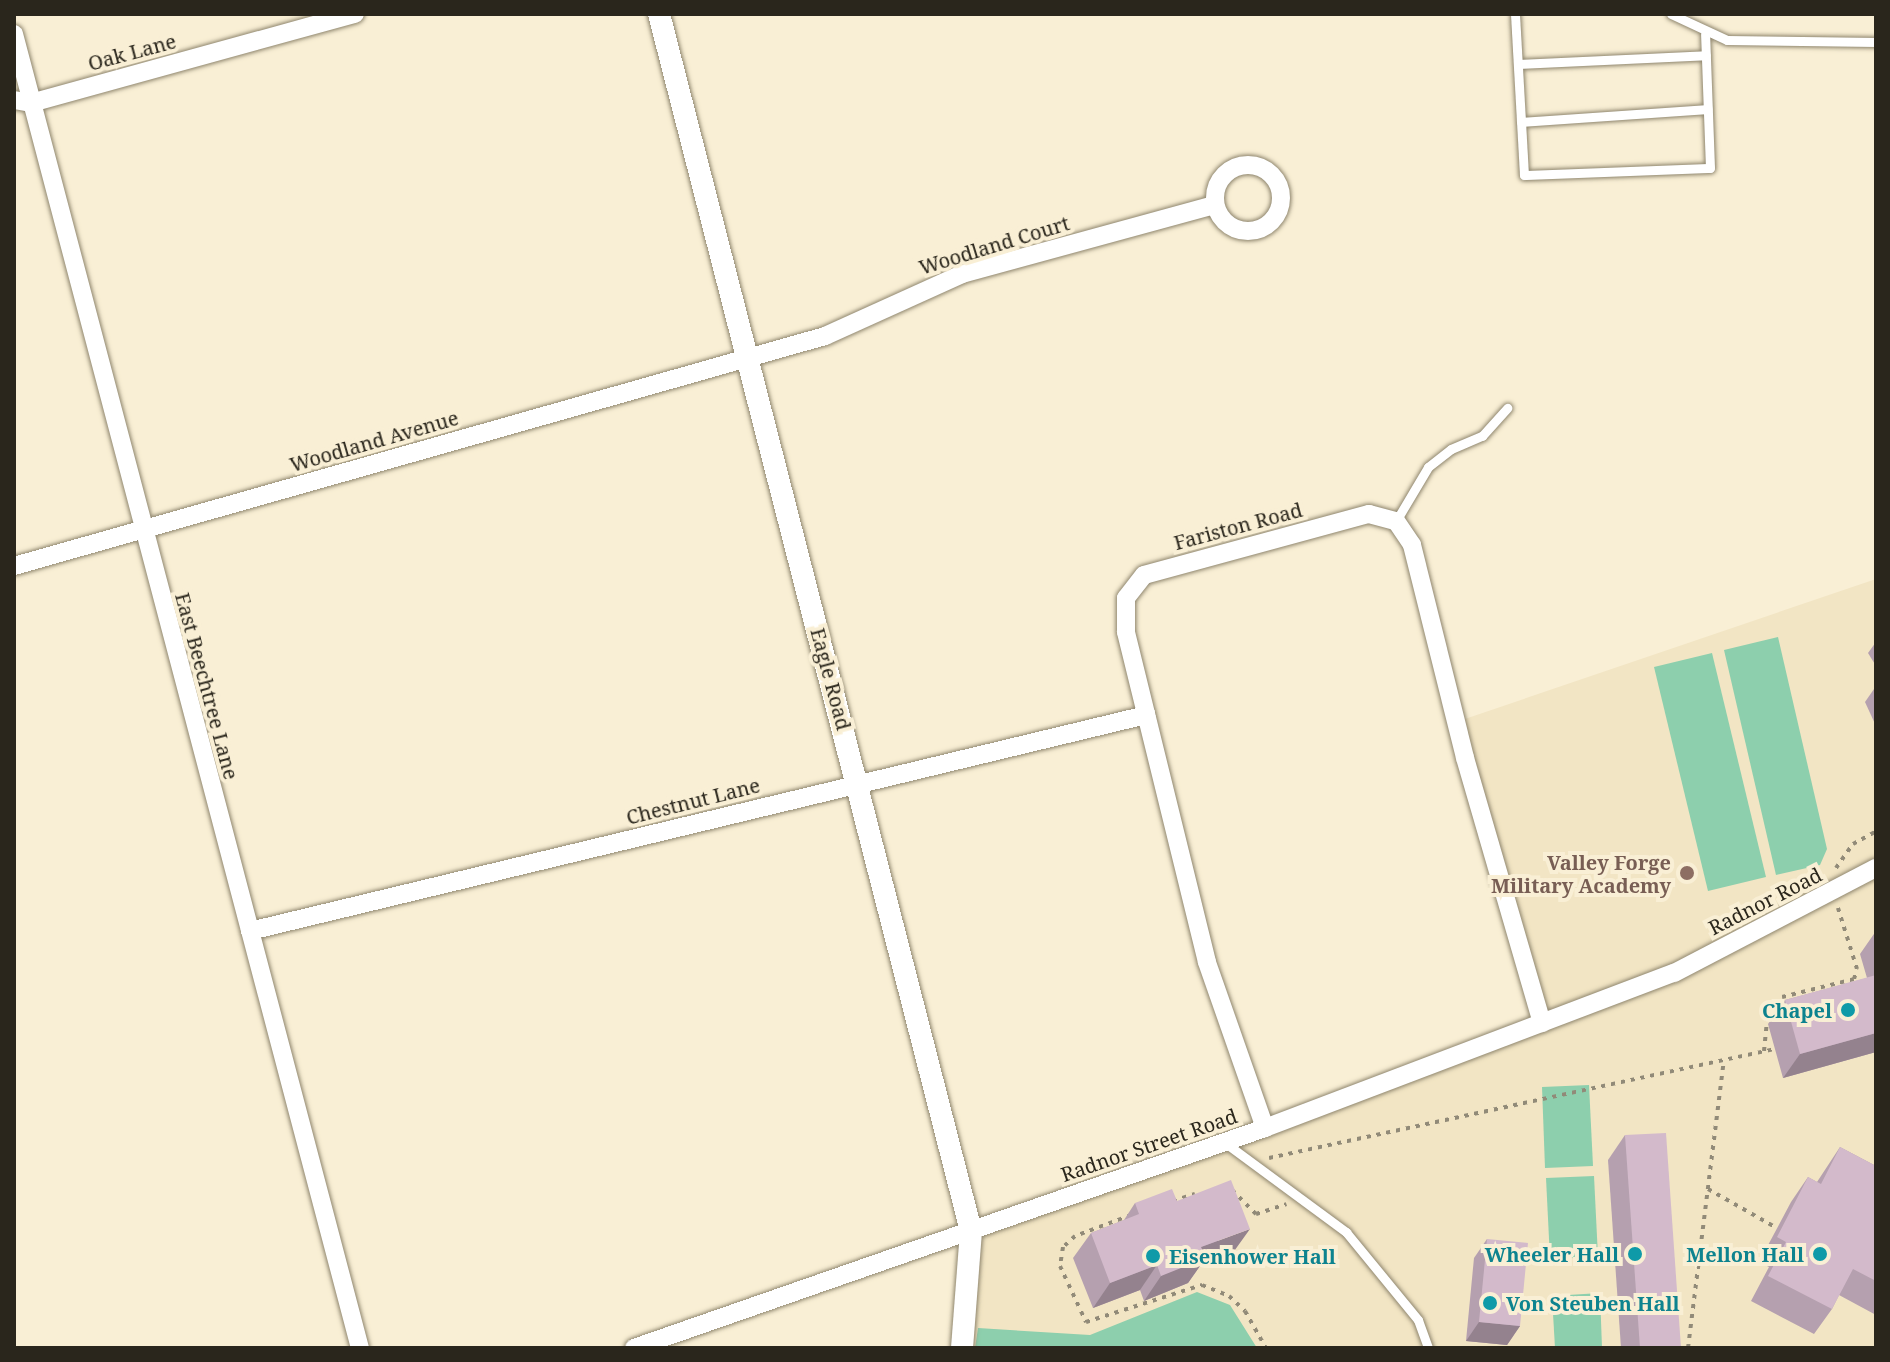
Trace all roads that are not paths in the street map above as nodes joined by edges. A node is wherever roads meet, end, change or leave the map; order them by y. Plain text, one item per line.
1 (355, 14) edge
2 (659, 14) edge
3 (1515, 14) edge
4 (1671, 14) edge
5 (14, 34) edge
6 (1705, 34) junction
7 (1876, 42) edge
8 (1706, 55) junction
9 (1518, 64) junction
10 (22, 101) edge
11 (1708, 109) junction
12 (1521, 122) junction
13 (1215, 205) dead end
14 (747, 357) junction
15 (1507, 408) dead end
16 (1396, 521) junction
17 (142, 531) junction
18 (14, 566) edge
19 (1146, 715) junction
20 (858, 783) junction
21 (1876, 868) edge
22 (250, 931) junction
23 (1674, 973) joint
24 (1542, 1023) junction
25 (1265, 1128) junction
26 (1224, 1142) junction
27 (971, 1231) junction
28 (360, 1348) edge
29 (634, 1348) edge
30 (962, 1348) edge
31 (1428, 1348) edge

1 - 10 street, Oak Lane
2 - 14 street, Eagle Road
3 - 9 lane
4 - 6 lane
5 - 10 street, East Beechtree Lane
6 - 7 lane
6 - 8 lane
8 - 9 lane
8 - 11 lane
9 - 12 lane
10 - 17 street, East Beechtree Lane
11 - 12 lane
11 - 12 lane
13 - 14 street, Woodland Court
14 - 17 street, Woodland Avenue
14 - 20 street, Eagle Road
15 - 16 lane
16 - 19 street, Fariston Road
16 - 24 street
17 - 18 street, Woodland Avenue
17 - 22 street, East Beechtree Lane
19 - 20 street, Chestnut Lane
19 - 25 street, Fariston Road
20 - 22 street, Chestnut Lane
20 - 27 street, Eagle Road
21 - 23 street, Radnor Road
22 - 28 street, East Beechtree Lane
23 - 24 street, Radnor Street Road
24 - 25 street, Radnor Street Road
25 - 26 street, Radnor Street Road
26 - 27 street, Radnor Street Road
26 - 31 lane
27 - 29 street, Radnor Street Road
27 - 30 street, Eagle Road

